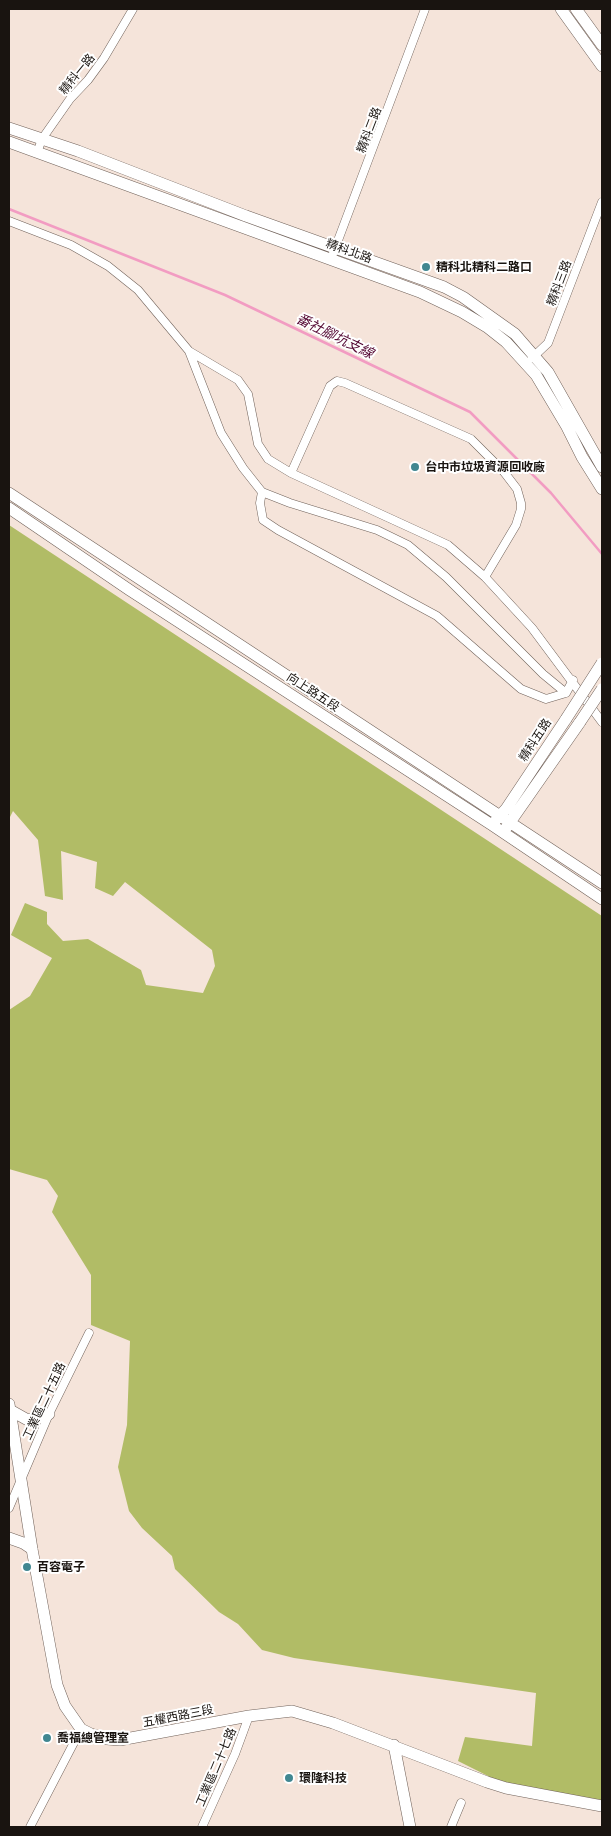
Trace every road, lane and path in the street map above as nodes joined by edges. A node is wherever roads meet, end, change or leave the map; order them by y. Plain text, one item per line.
1 (134, 9) edge
2 (425, 9) edge
3 (561, 9) edge
4 (576, 9) edge
5 (602, 45) edge
6 (602, 66) edge
7 (9, 128) edge
8 (42, 139) junction
9 (9, 142) edge
10 (37, 153) junction
11 (602, 202) edge
12 (9, 221) edge
13 (334, 253) junction
14 (189, 350) junction
15 (529, 359) junction
16 (602, 467) edge
17 (291, 473) junction
18 (602, 489) edge
19 (262, 492) junction
20 (9, 493) edge
21 (9, 508) edge
22 (485, 577) junction
23 (602, 663) edge
24 (573, 680) junction
25 (602, 689) edge
26 (566, 693) junction
27 (602, 722) edge
28 (501, 815) junction
29 (511, 822) junction
30 (490, 827) junction
31 (500, 835) junction
32 (602, 883) edge
33 (602, 899) edge
34 (89, 1333) dead end
35 (9, 1407) edge
36 (50, 1414) junction
37 (21, 1477) junction
38 (9, 1508) edge
39 (9, 1538) edge
40 (32, 1549) junction
41 (249, 1716) junction
42 (81, 1729) junction
43 (394, 1745) junction
44 (461, 1803) dead end
45 (602, 1806) edge
46 (30, 1827) edge
47 (202, 1827) edge
48 (410, 1827) edge
49 (451, 1827) edge

1 - 8 street, 精科一路
2 - 13 street, 精科二路
3 - 6 main road
4 - 5 main road
7 - 8 main road, 精科北路
8 - 10 street, 精科一路
8 - 13 main road, 精科北路
9 - 10 main road, 精科北路
10 - 13 main road, 精科北路
11 - 15 street, 精科三路
12 - 14 street
13 - 15 main road, 精科北路
14 - 17 street
14 - 19 street
15 - 16 main road, 精科北路
15 - 18 main road, 精科北路
17 - 22 street
17 - 22 street
19 - 26 street
19 - 26 street
20 - 28 main road, 向上路五段
21 - 30 main road, 向上路五段
22 - 24 street
23 - 28 main road, 精科五路, bridge
24 - 26 street
24 - 27 street
25 - 29 main road, bridge
28 - 29 main road, 向上路五段
28 - 30 main road, 精科五路
29 - 31 main road
29 - 32 main road, 向上路五段
30 - 31 main road, 向上路五段
31 - 33 main road, 向上路五段
34 - 36 street, 工業區二十五路
35 - 36 main road
35 - 37 main road
36 - 37 street, 工業區二十五路
37 - 38 street, 工業區二十五路
37 - 40 main road
39 - 40 main road
40 - 42 main road
41 - 42 main road, 五權西路三段
41 - 43 main road, 五權西路三段
41 - 47 street, 工業區二十七路
42 - 46 street
43 - 45 main road, 五權西路三段
43 - 48 main road
44 - 49 street

